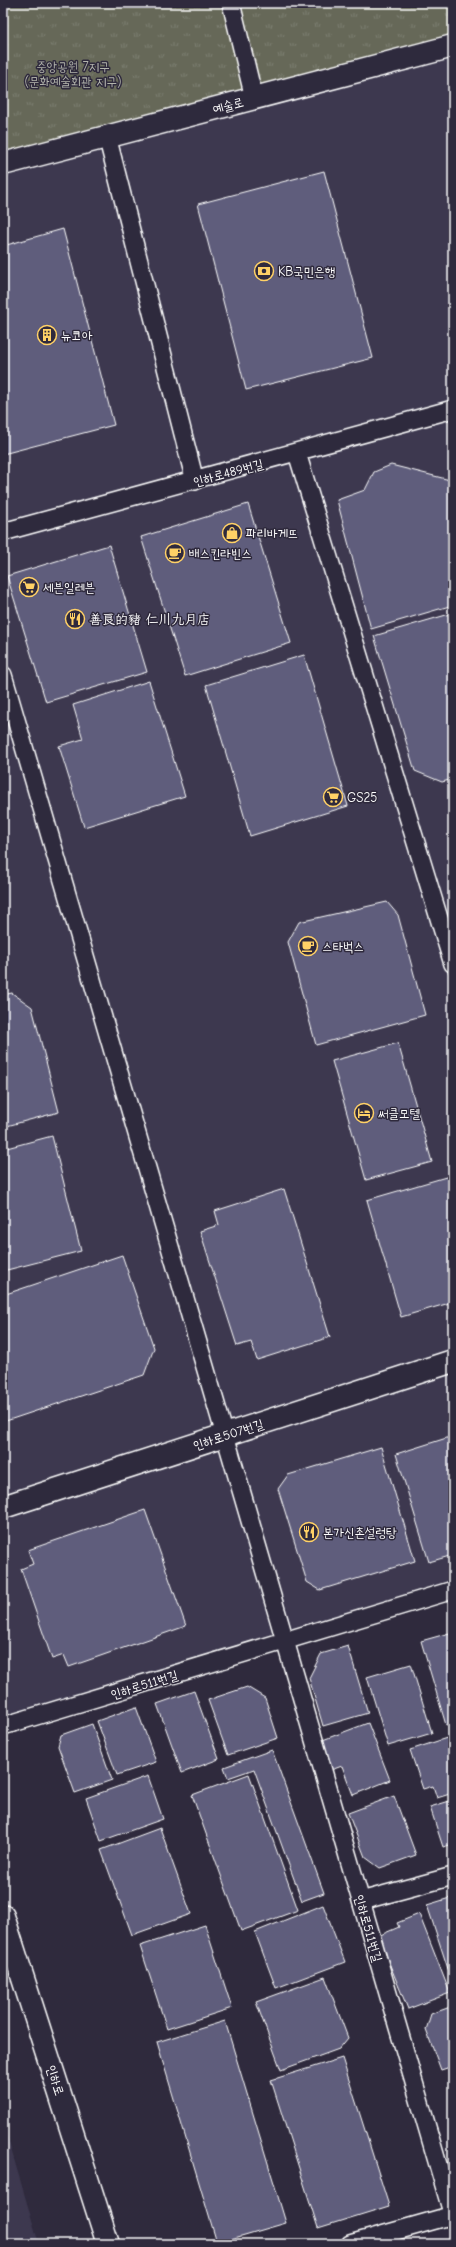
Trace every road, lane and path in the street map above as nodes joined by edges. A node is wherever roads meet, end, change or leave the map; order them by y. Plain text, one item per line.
1 (231, 3) edge
2 (453, 46) edge
3 (254, 98) junction
4 (107, 136) junction
5 (3, 164) edge
6 (453, 409) edge
7 (297, 453) junction
8 (195, 481) junction
9 (3, 532) edge
10 (3, 675) edge
11 (453, 964) edge
12 (453, 1361) edge
13 (224, 1436) junction
14 (3, 1507) edge
15 (453, 1590) edge
16 (286, 1641) junction
17 (3, 1726) edge
18 (453, 1876) edge
19 (361, 1902) junction
20 (3, 1916) edge
21 (453, 2215) edge
22 (108, 2244) edge
23 (350, 2244) edge

1 - 3 lane
2 - 3 main road, 예술로
3 - 4 main road, 예술로
4 - 5 main road, 예술로
4 - 8 lane
6 - 7 lane, 인하로489번길
7 - 8 lane, 인하로489번길
7 - 11 lane
8 - 9 lane, 인하로489번길
10 - 13 lane
12 - 13 main road, 인하로507번길
13 - 14 main road, 인하로507번길
13 - 16 lane
15 - 16 lane, 인하로511번길
16 - 17 lane, 인하로511번길
16 - 19 lane, 인하로511번길
18 - 19 lane
19 - 21 lane, 인하로511번길
20 - 22 main road, 인하로
21 - 23 lane

